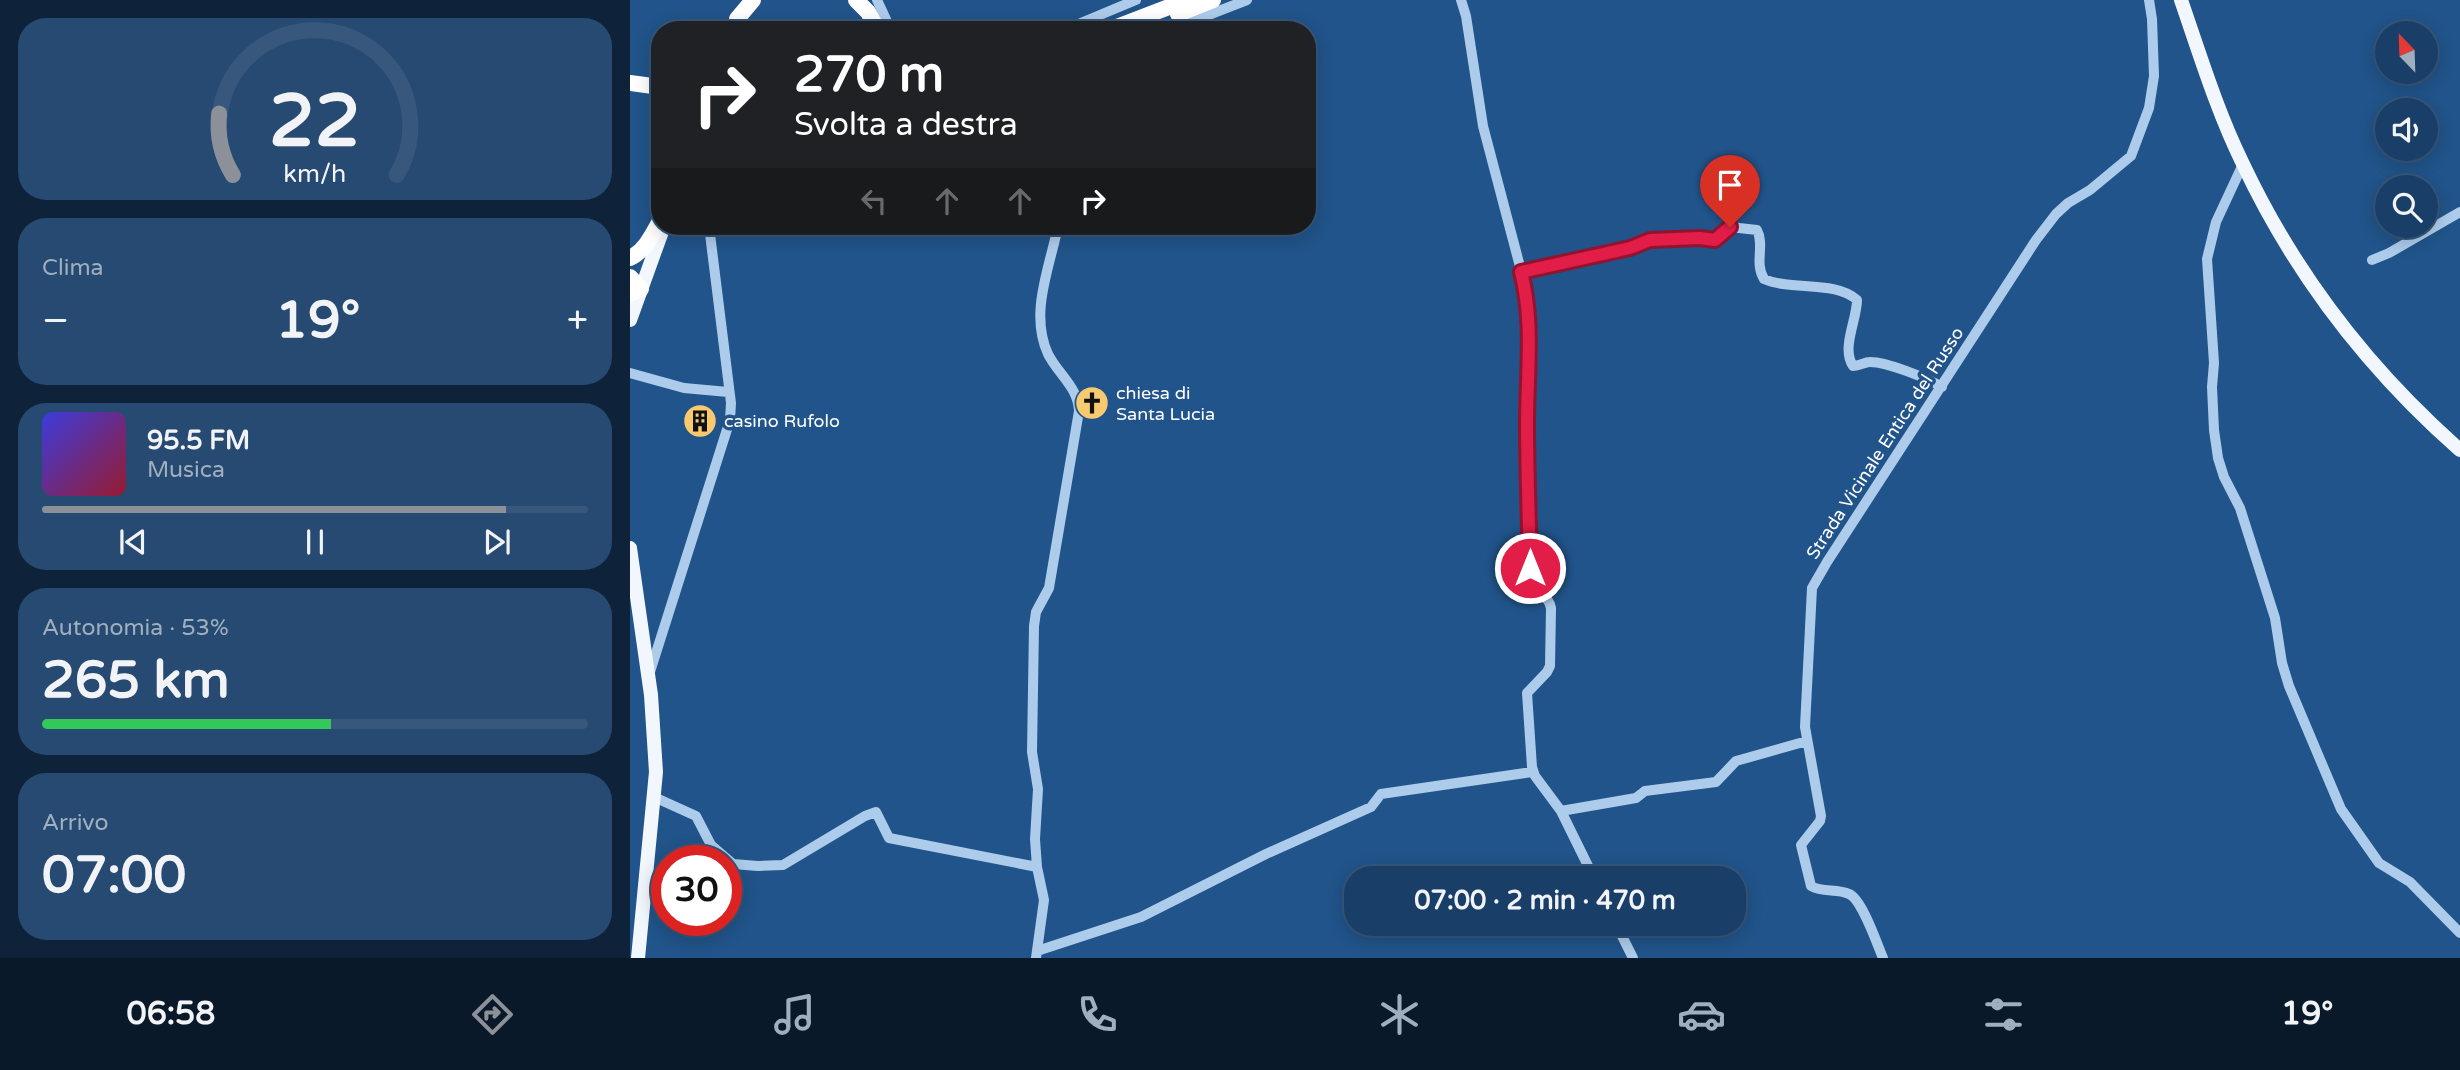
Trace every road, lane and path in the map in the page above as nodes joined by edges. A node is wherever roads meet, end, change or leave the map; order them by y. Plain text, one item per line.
1 (744, 0) edge
2 (753, 0) edge
3 (856, 0) edge
4 (877, 0) edge
5 (1136, 0) edge
6 (1187, 0) edge
7 (1213, 0) edge
8 (1247, 0) edge
9 (1461, 0) edge
10 (2149, 0) edge
11 (2181, 0) edge
12 (736, 21) edge
13 (737, 21) edge
14 (872, 21) edge
15 (887, 21) edge
16 (1086, 21) edge
17 (1132, 21) edge
18 (1160, 21) edge
19 (1193, 21) edge
20 (630, 83) edge
21 (651, 85) edge
22 (630, 93) edge
23 (651, 96) edge
24 (2243, 164) junction
25 (2460, 212) edge
26 (652, 235) edge
27 (660, 235) edge
28 (710, 235) edge
29 (1056, 235) edge
30 (630, 258) edge
31 (2372, 260) dead end
32 (1521, 272) junction
33 (634, 287) edge
34 (630, 320) edge
35 (630, 373) edge
36 (1942, 387) junction
37 (728, 392) junction
38 (2460, 450) edge
39 (630, 548) edge
40 (649, 677) junction
41 (1807, 741) junction
42 (1532, 772) junction
43 (654, 797) junction
44 (1561, 811) junction
45 (1588, 866) edge
46 (1037, 867) junction
47 (2460, 933) edge
48 (1622, 936) edge
49 (1037, 955) edge
50 (638, 958) edge
51 (1633, 958) edge
52 (1883, 958) edge

1 - 12 main road
2 - 13 highway
3 - 14 highway
4 - 15 street
5 - 16 street
6 - 17 highway
7 - 18 highway
8 - 19 street
9 - 32 street
10 - 36 street, Strada Vicinale Entica del Russo
11 - 24 main road
20 - 21 highway
22 - 23 highway
24 - 38 main road
24 - 47 street
25 - 31 street
26 - 30 highway
27 - 33 main road
28 - 37 street
29 - 46 street
32 - 36 street
32 - 42 street
33 - 34 main road
35 - 37 street
36 - 41 street, Strada Vicinale Entica del Russo
37 - 40 street
39 - 40 main road
40 - 43 main road
41 - 44 street
41 - 52 street, Strada Vicinale Entica del Russo
42 - 44 street
42 - 49 street
43 - 46 street
43 - 50 main road
44 - 45 street
46 - 49 street
48 - 51 street

